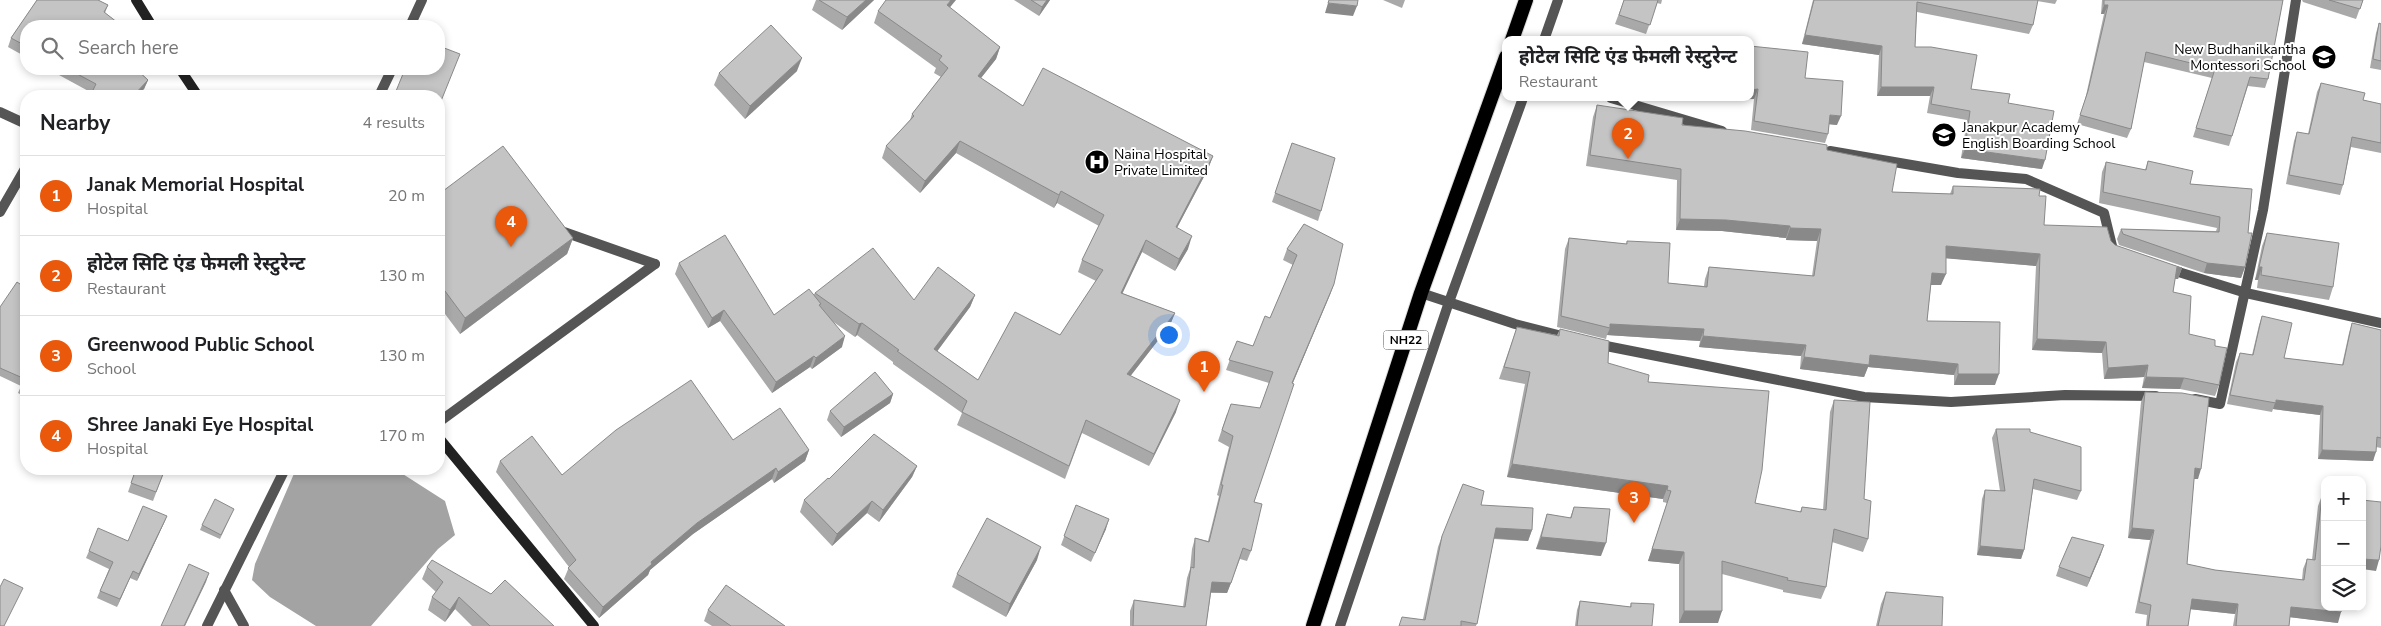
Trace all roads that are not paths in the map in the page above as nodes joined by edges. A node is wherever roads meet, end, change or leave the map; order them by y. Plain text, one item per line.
1 (136, 0) edge
2 (422, 0) edge
3 (1526, 0) edge
4 (1558, 0) edge
5 (2296, 0) edge
6 (148, 20) edge
7 (413, 20) edge
8 (1513, 36) edge
9 (1545, 36) edge
10 (1502, 68) edge
11 (184, 75) edge
12 (389, 75) edge
13 (194, 90) edge
14 (383, 90) edge
15 (1522, 101) edge
16 (1622, 101) edge
17 (0, 112) edge
18 (20, 121) edge
19 (1737, 134) edge
20 (1824, 150) edge
21 (20, 177) edge
22 (0, 212) edge
23 (564, 232) edge
24 (2131, 256) edge
25 (2159, 266) edge
26 (1421, 293) junction
27 (2246, 293) junction
28 (1449, 302) junction
29 (2381, 322) edge
30 (2170, 396) edge
31 (2187, 398) edge
32 (445, 418) edge
33 (445, 445) edge
34 (282, 475) edge
35 (224, 590) junction
36 (207, 626) edge
37 (244, 626) edge
38 (594, 626) edge
39 (1313, 626) edge
40 (1340, 626) edge

1 - 6 main road
2 - 7 street
3 - 8 highway
4 - 9 street
5 - 27 street
10 - 26 highway, NH22
11 - 13 main road
12 - 14 street
15 - 28 street, NH22
16 - 19 street
17 - 18 street
20 - 24 street
21 - 22 street
23 - 32 street
25 - 27 street
26 - 28 street
26 - 39 highway, NH22
27 - 29 street
27 - 31 street
28 - 30 street
28 - 40 street, NH22
33 - 38 main road
34 - 35 street
35 - 36 street
35 - 37 street

